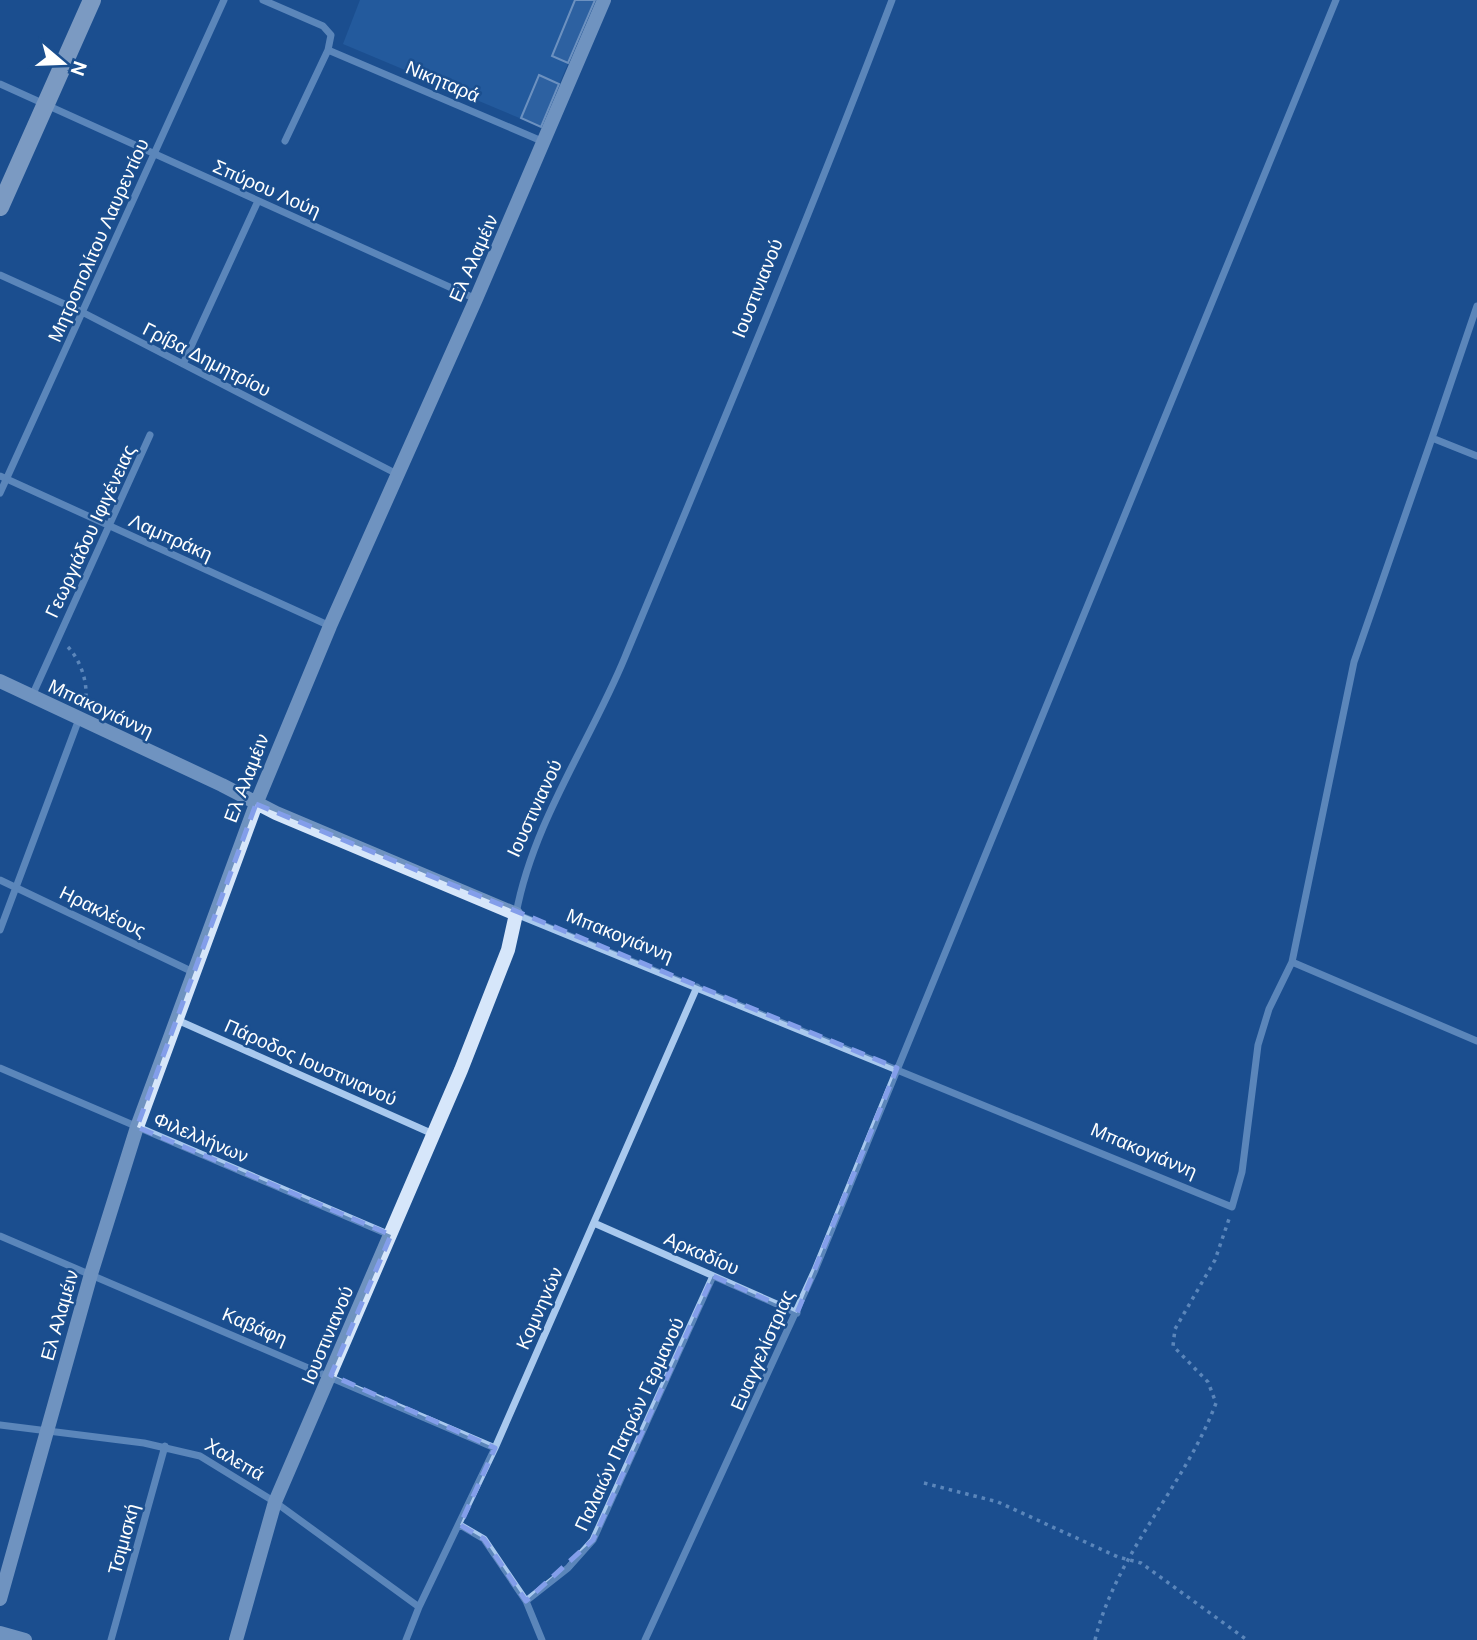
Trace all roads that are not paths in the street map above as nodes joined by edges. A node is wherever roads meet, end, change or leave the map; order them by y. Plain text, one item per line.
1 (92, 0) edge
2 (224, 0) edge
3 (263, 0) edge
4 (604, 0) edge
5 (892, 0) edge
6 (1336, 0) edge
7 (328, 50) junction
8 (0, 84) edge
9 (45, 105) junction
10 (285, 141) dead end
11 (545, 142) junction
12 (154, 154) junction
13 (258, 201) junction
14 (0, 207) edge
15 (0, 275) edge
16 (476, 299) junction
17 (1477, 306) edge
18 (82, 313) junction
19 (183, 364) junction
20 (150, 435) dead end
21 (1432, 438) junction
22 (1477, 456) edge
23 (397, 474) junction
24 (3, 478) edge
25 (0, 493) edge
26 (109, 526) junction
27 (330, 626) junction
28 (0, 681) edge
29 (31, 697) junction
30 (79, 719) junction
31 (256, 804) junction
32 (0, 880) edge
33 (16, 887) junction
34 (516, 914) junction
35 (0, 930) edge
36 (1292, 962) junction
37 (193, 972) junction
38 (697, 987) junction
39 (175, 1019) junction
40 (1477, 1041) edge
41 (0, 1068) edge
42 (897, 1068) junction
43 (137, 1127) junction
44 (434, 1134) junction
45 (594, 1223) junction
46 (391, 1235) junction
47 (0, 1236) edge
48 (91, 1274) junction
49 (713, 1276) junction
50 (797, 1313) junction
51 (331, 1376) junction
52 (0, 1425) edge
53 (46, 1429) junction
54 (165, 1446) junction
55 (495, 1448) junction
56 (275, 1502) junction
57 (460, 1525) junction
58 (0, 1599) edge
59 (526, 1601) junction
60 (419, 1607) junction
61 (0, 1633) edge
62 (25, 1640) edge
63 (111, 1640) edge
64 (236, 1640) edge
65 (406, 1640) edge
66 (542, 1640) edge
67 (645, 1640) edge

1 - 9 main road
2 - 12 street, Μητροπολίτου Λαυρεντίου
3 - 7 street
4 - 11 street, Ελ Αλαμέιν
5 - 34 street, Ιουστινιανού
6 - 42 street, Ευαγγελίστριας
7 - 10 street
7 - 11 street, Νικηταρά
8 - 9 street, Σπύρου Λούη
9 - 12 street, Σπύρου Λούη
9 - 14 main road
11 - 16 street, Ελ Αλαμέιν
12 - 13 street, Σπύρου Λούη
12 - 18 street, Μητροπολίτου Λαυρεντίου
13 - 16 street, Σπύρου Λούη
13 - 19 street
15 - 18 street, Γρίβα Δημητρίου
16 - 23 street, Ελ Αλαμέιν
17 - 21 street
18 - 19 street, Γρίβα Δημητρίου
18 - 24 street, Μητροπολίτου Λαυρεντίου
19 - 23 street, Γρίβα Δημητρίου
20 - 26 street, Γεωργιάδου Ιφιγένειας
21 - 22 street
21 - 36 street
23 - 27 street, Ελ Αλαμέιν
24 - 25 street, Μητροπολίτου Λαυρεντίου
24 - 26 street, Λαμπράκη
26 - 27 street, Λαμπράκη
26 - 29 street, Γεωργιάδου Ιφιγένειας
27 - 31 street, Ελ Αλαμέιν
28 - 29 street, Μπακογιάννη
29 - 30 street, Μπακογιάννη
30 - 31 street, Μπακογιάννη
30 - 33 street
31 - 34 street, Μπακογιάννη
31 - 37 street, Ελ Αλαμέιν
32 - 33 street, Ηρακλέους
33 - 35 street
33 - 37 street, Ηρακλέους
34 - 38 street, Μπακογιάννη
34 - 44 street, Ιουστινιανού
36 - 40 street
36 - 42 street, Μπακογιάννη
37 - 39 street, Ελ Αλαμέιν
38 - 42 street, Μπακογιάννη
38 - 45 street, Κομνηνών
39 - 43 street, Ελ Αλαμέιν
39 - 44 street, Πάροδος Ιουστινιανού
41 - 43 street, Φιλελλήνων
42 - 50 street, Ευαγγελίστριας
43 - 46 street, Φιλελλήνων
43 - 48 street, Ελ Αλαμέιν
44 - 46 street, Ιουστινιανού
45 - 49 street, Αρκαδίου
45 - 55 street, Κομνηνών
46 - 51 street, Ιουστινιανού
47 - 48 street, Καβάφη
48 - 51 street, Καβάφη
48 - 53 street, Ελ Αλαμέιν
49 - 50 street, Αρκαδίου
49 - 59 street, Παλαιών Πατρών Γερμανού
50 - 67 street, Ευαγγελίστριας
51 - 55 street, Καβάφη
51 - 56 street, Ιουστινιανού
52 - 53 street, Χαλεπά
53 - 54 street, Χαλεπά
53 - 58 street, Ελ Αλαμέιν
54 - 56 street, Χαλεπά
54 - 63 street, Τσιμισκή
55 - 57 street, Κομνηνών
56 - 60 street, Χαλεπά
56 - 64 street, Ιουστινιανού
57 - 59 street
57 - 60 street, Κομνηνών
59 - 66 street
60 - 65 street, Κομνηνών
61 - 62 street

